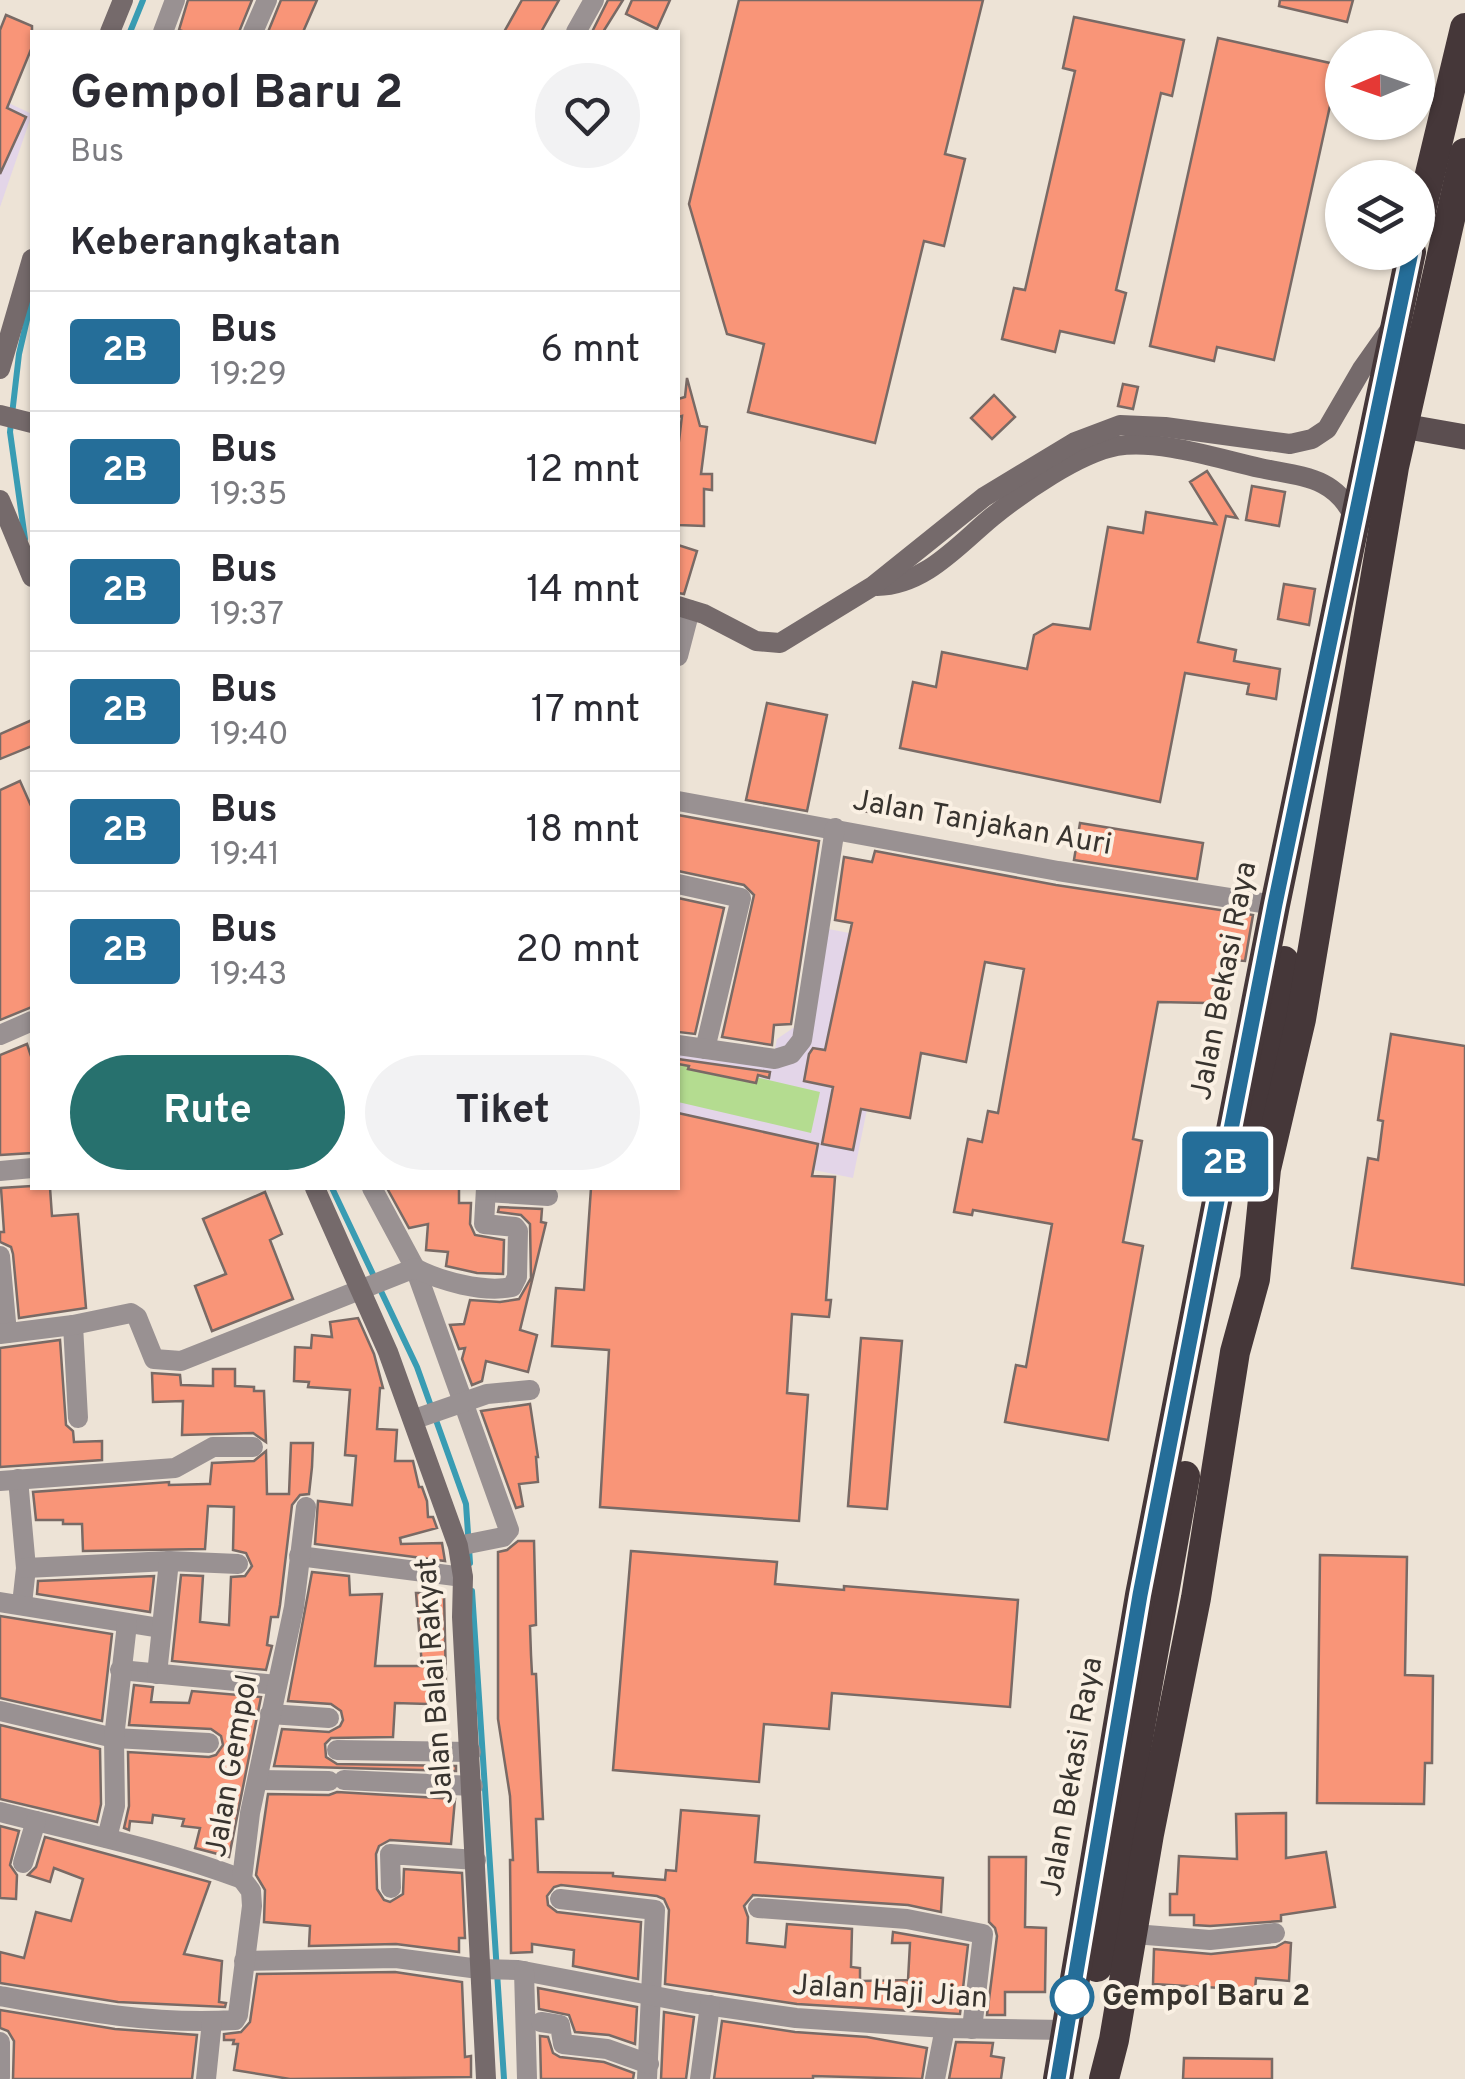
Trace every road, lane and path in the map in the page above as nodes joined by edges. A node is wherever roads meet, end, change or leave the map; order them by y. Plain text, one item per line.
1 (123, 0) edge
2 (175, 0) edge
3 (266, 0) edge
4 (594, 0) edge
5 (1465, 28) edge
6 (111, 30) edge
7 (165, 30) edge
8 (254, 30) edge
9 (577, 30) edge
10 (1465, 153) edge
11 (1433, 160) edge
12 (30, 265) edge
13 (1406, 270) edge
14 (1396, 322) junction
15 (0, 365) edge
16 (0, 415) edge
17 (30, 422) edge
18 (1390, 424) junction
19 (1121, 435) junction
20 (1465, 438) edge
21 (0, 500) edge
22 (1355, 519) junction
23 (30, 572) edge
24 (684, 608) edge
25 (680, 640) edge
26 (1316, 709) junction
27 (680, 801) edge
28 (835, 828) junction
29 (680, 884) edge
30 (1275, 904) junction
31 (30, 1021) edge
32 (0, 1036) edge
33 (680, 1045) edge
34 (705, 1049) junction
35 (30, 1168) edge
36 (0, 1171) edge
37 (316, 1190) edge
38 (373, 1190) edge
39 (486, 1190) edge
40 (548, 1196) dead end
41 (0, 1256) edge
42 (408, 1270) junction
43 (367, 1286) junction
44 (74, 1325) junction
45 (4, 1333) edge
46 (530, 1390) dead end
47 (461, 1404) junction
48 (422, 1417) junction
49 (78, 1418) dead end
50 (253, 1447) dead end
51 (9, 1480) edge
52 (306, 1507) dead end
53 (462, 1545) junction
54 (299, 1556) junction
55 (169, 1560) junction
56 (238, 1564) dead end
57 (26, 1568) junction
58 (464, 1577) junction
59 (0, 1602) edge
60 (22, 1604) junction
61 (127, 1624) junction
62 (160, 1628) junction
63 (120, 1670) junction
64 (157, 1674) junction
65 (277, 1685) junction
66 (0, 1711) edge
67 (270, 1714) junction
68 (329, 1718) dead end
69 (114, 1738) junction
70 (209, 1743) dead end
71 (337, 1750) dead end
72 (471, 1752) junction
73 (258, 1780) junction
74 (473, 1786) junction
75 (0, 1812) edge
76 (36, 1822) junction
77 (106, 1838) junction
78 (476, 1860) junction
79 (23, 1863) dead end
80 (242, 1879) junction
81 (391, 1888) dead end
82 (560, 1898) dead end
83 (758, 1908) dead end
84 (1275, 1933) dead end
85 (1134, 1934) junction
86 (244, 1961) junction
87 (484, 1969) junction
88 (521, 1970) junction
89 (649, 1994) junction
90 (0, 1996) edge
91 (710, 2005) junction
92 (212, 2021) junction
93 (540, 2022) dead end
94 (946, 2028) junction
95 (972, 2029) junction
96 (1066, 2030) junction
97 (0, 2042) edge
98 (648, 2072) edge
99 (0, 2077) edge
100 (206, 2079) edge
101 (486, 2079) edge
102 (527, 2079) edge
103 (700, 2079) edge
104 (935, 2079) edge
105 (1058, 2079) edge
106 (1079, 2079) edge
107 (1104, 2079) edge

1 - 6 street
2 - 7 street
3 - 8 street
4 - 9 street
5 - 11 highway
10 - 18 highway, Jalan Bekasi Raya
12 - 15 street
13 - 14 highway, Jalan Bekasi Raya
14 - 18 highway, Jalan Bekasi Raya
14 - 19 street
16 - 17 street
18 - 20 main road
18 - 22 highway, Jalan Bekasi Raya
18 - 85 highway, Jalan Bekasi Raya
19 - 22 street
19 - 24 street
21 - 23 street
22 - 26 highway, Jalan Bekasi Raya
24 - 25 street
26 - 30 highway, Jalan Bekasi Raya
26 - 106 highway
27 - 28 street, Jalan Tanjakan Auri
28 - 30 street, Jalan Tanjakan Auri
28 - 34 street
29 - 34 street
30 - 96 highway, Jalan Bekasi Raya
31 - 32 street
33 - 34 street
35 - 36 street
37 - 43 street, Jalan Balai Rakyat
38 - 42 street
39 - 40 street
39 - 42 street
41 - 45 street
42 - 43 street
42 - 47 street
43 - 44 street
43 - 48 street, Jalan Balai Rakyat
44 - 45 street
44 - 49 street
46 - 47 street
47 - 48 street
47 - 53 street
48 - 53 street, Jalan Balai Rakyat
50 - 51 street
51 - 57 street
52 - 54 street, Jalan Gempol
53 - 58 street, Jalan Balai Rakyat
54 - 58 street
54 - 65 street, Jalan Gempol
55 - 56 street
55 - 57 street
55 - 62 street
57 - 60 street
58 - 72 street, Jalan Balai Rakyat
59 - 60 street
60 - 61 street
61 - 62 street
61 - 63 street
62 - 64 street
63 - 64 street
63 - 69 street
64 - 65 street
65 - 67 street, Jalan Gempol
66 - 69 street
67 - 68 street
67 - 73 street, Jalan Gempol
69 - 70 street
69 - 77 street
71 - 72 street
72 - 74 street, Jalan Balai Rakyat
73 - 74 street
73 - 80 street, Jalan Gempol
74 - 78 street, Jalan Balai Rakyat
75 - 76 street
76 - 77 street
76 - 79 street
77 - 80 street
78 - 81 street
78 - 87 street, Jalan Balai Rakyat
80 - 86 street, Jalan Gempol
82 - 89 street
83 - 95 street
84 - 85 street
85 - 107 highway, Jalan Bekasi Raya
86 - 87 street, Jalan Haji Jian
86 - 92 street, Jalan Gempol
87 - 88 street, Jalan Haji Jian
87 - 101 street, Jalan Balai Rakyat
88 - 89 street, Jalan Haji Jian
88 - 102 street
89 - 91 street, Jalan Haji Jian
89 - 98 street
90 - 92 street
91 - 94 street, Jalan Haji Jian
91 - 103 street
92 - 100 street
93 - 98 street
94 - 95 street, Jalan Haji Jian
94 - 104 street
95 - 96 street, Jalan Haji Jian
96 - 105 highway, Jalan Bekasi Raya
97 - 99 street

